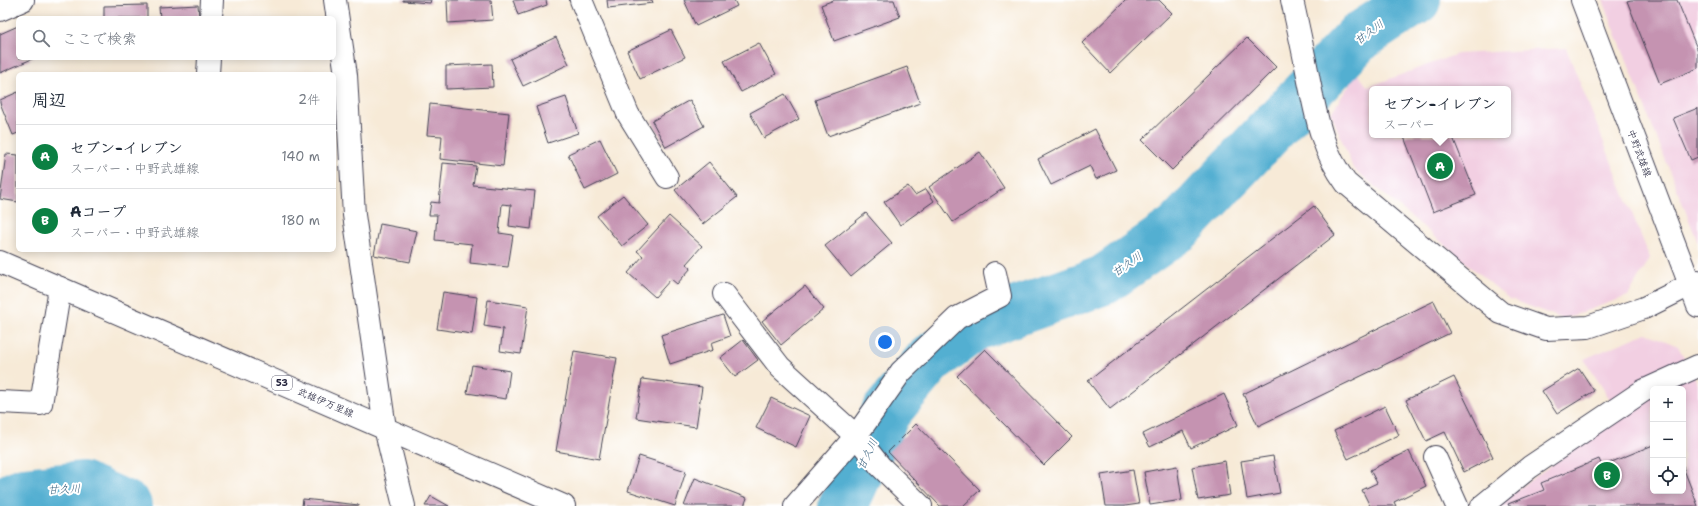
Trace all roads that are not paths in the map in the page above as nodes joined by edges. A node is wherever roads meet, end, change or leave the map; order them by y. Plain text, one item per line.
1 (23, 0) edge
2 (212, 0) edge
3 (335, 0) edge
4 (581, 0) edge
5 (1292, 0) edge
6 (1582, 0) edge
7 (0, 10) edge
8 (211, 16) edge
9 (209, 60) edge
10 (208, 72) edge
11 (667, 177) dead end
12 (0, 262) edge
13 (995, 273) dead end
14 (1694, 282) edge
15 (60, 288) junction
16 (724, 294) dead end
17 (1698, 306) edge
18 (1698, 366) edge
19 (0, 402) edge
20 (385, 428) junction
21 (856, 436) junction
22 (1435, 457) dead end
23 (404, 506) edge
24 (564, 506) edge
25 (795, 506) edge
26 (921, 506) edge
27 (1458, 506) edge
28 (1482, 506) edge

1 - 7 street
2 - 8 street
3 - 20 street
4 - 11 street
5 - 14 street
6 - 14 street, 中野武雄線
9 - 10 street
12 - 15 street, 武雄伊万里線 / 53
13 - 21 street
14 - 17 street, 中野武雄線
15 - 19 street
15 - 20 street, 武雄伊万里線 / 53
16 - 21 street
18 - 28 street
20 - 23 street
20 - 24 street, 武雄伊万里線 / 53
21 - 25 street
21 - 26 street
22 - 27 street

